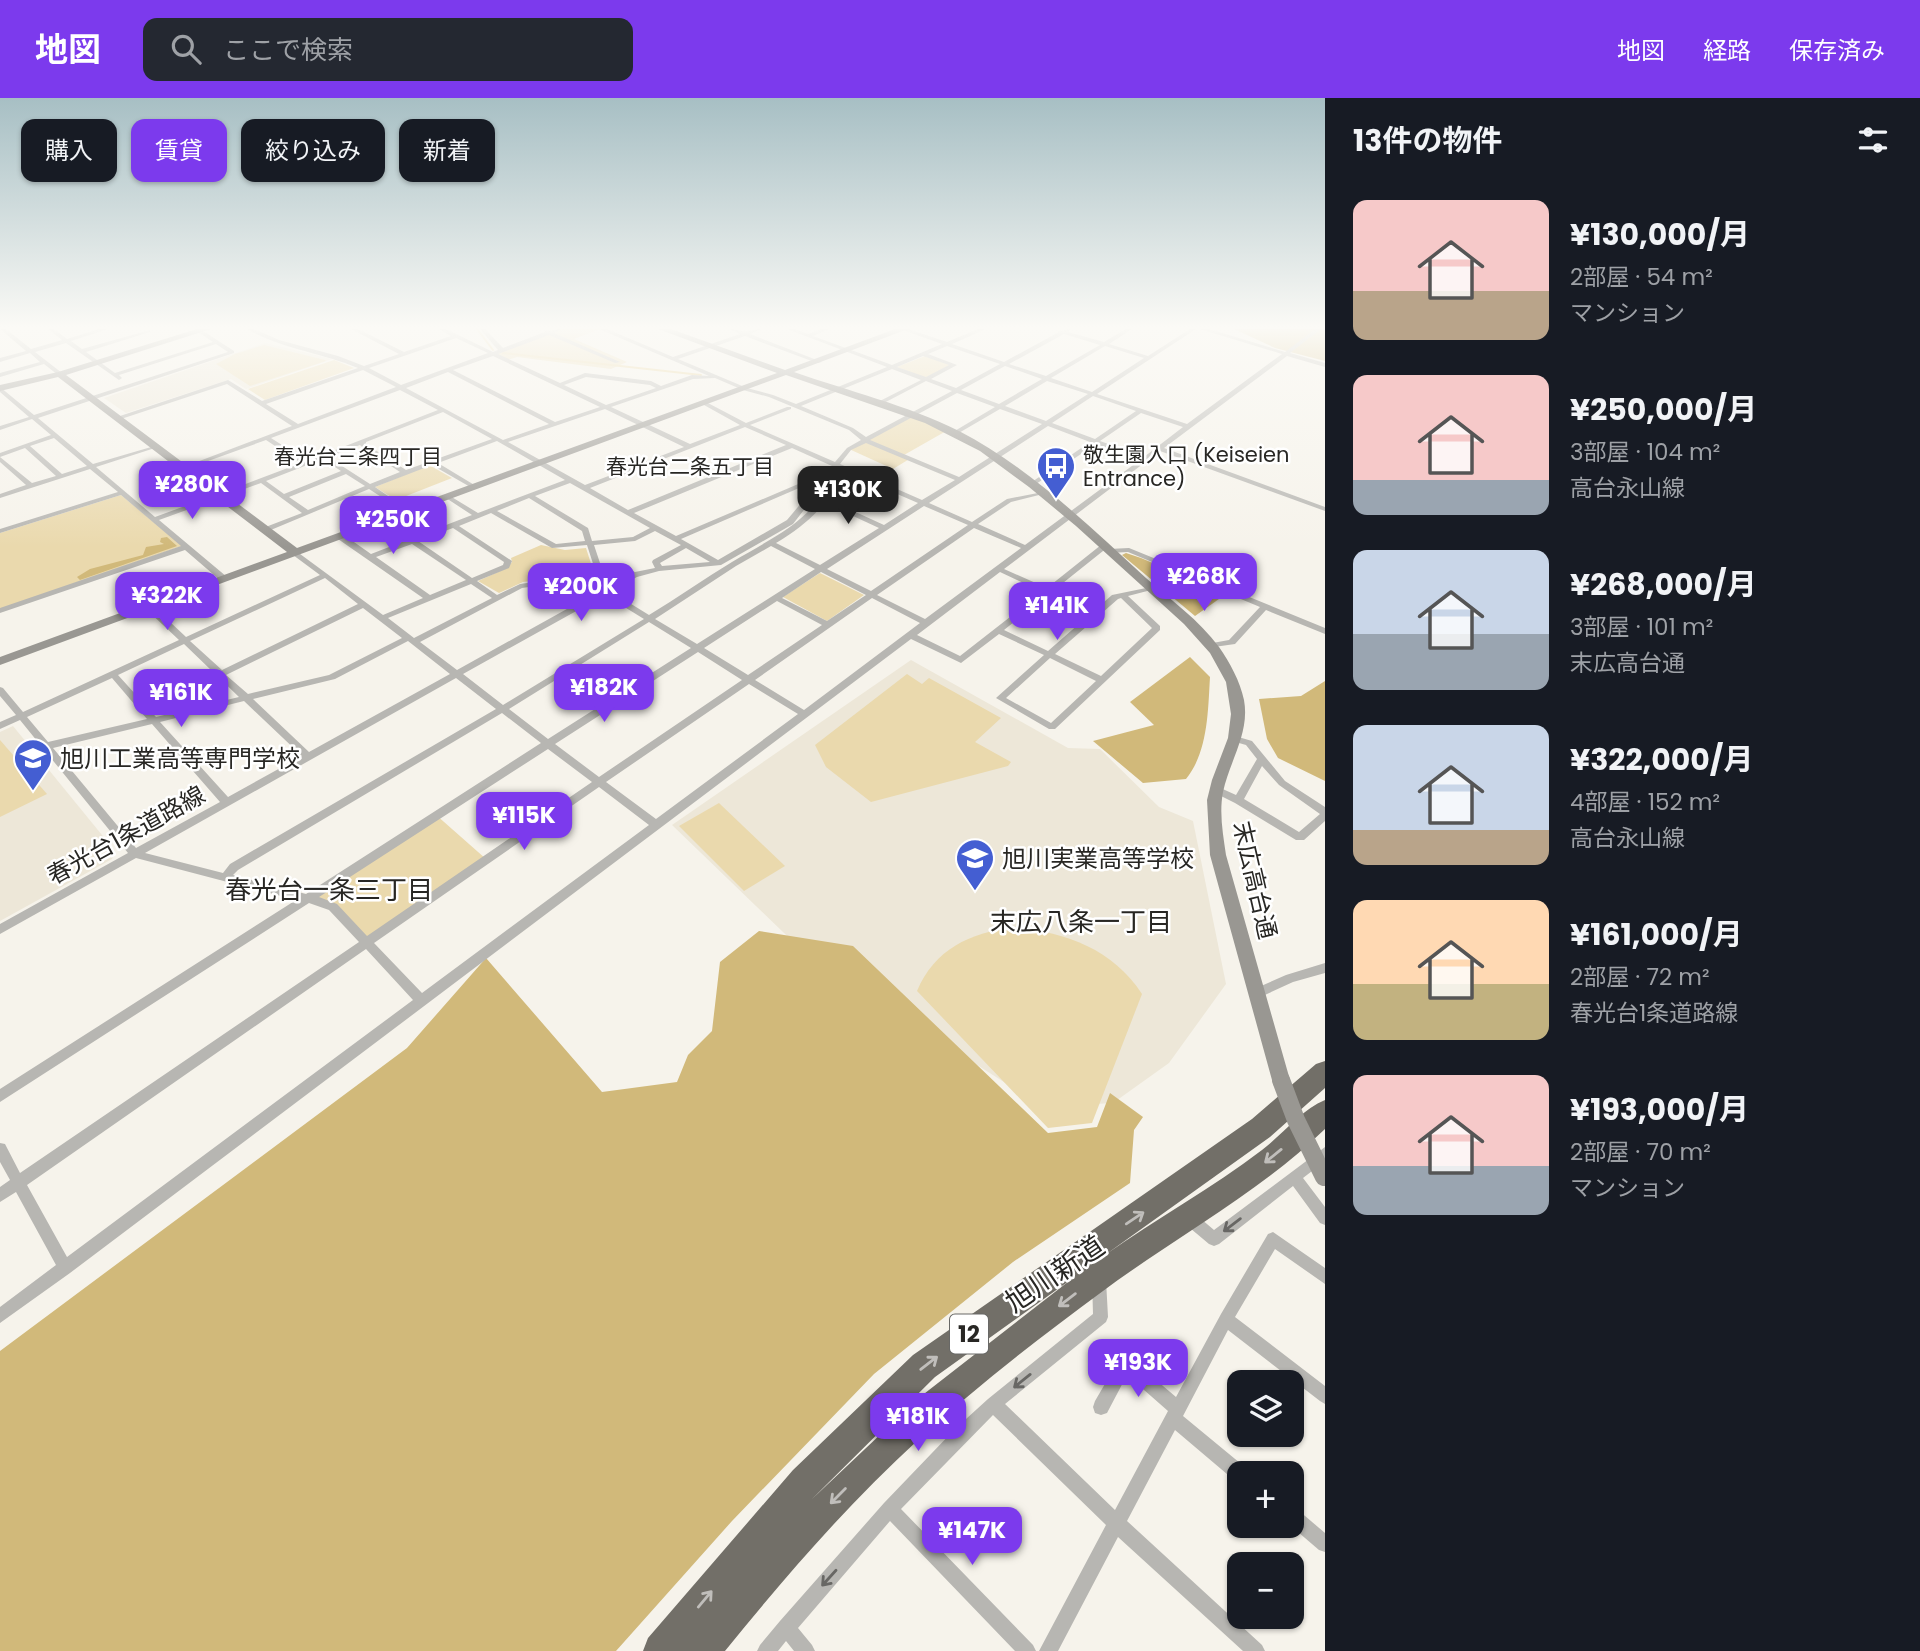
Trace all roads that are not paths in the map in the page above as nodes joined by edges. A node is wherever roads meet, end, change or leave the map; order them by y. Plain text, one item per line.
1 (14, 401) edge
2 (81, 401) edge
3 (97, 401) edge
4 (169, 401) edge
5 (265, 401) edge
6 (363, 401) edge
7 (428, 401) edge
8 (510, 401) edge
9 (594, 401) edge
10 (622, 401) edge
11 (715, 401) edge
12 (774, 401) edge
13 (785, 401) edge
14 (807, 401) edge
15 (871, 401) edge
16 (883, 401) edge
17 (938, 401) edge
18 (985, 401) edge
19 (1009, 401) edge
20 (1081, 401) edge
21 (1113, 401) edge
22 (1223, 401) edge
23 (261, 403) joint
24 (706, 404) junction
25 (878, 404) junction
26 (797, 406) junction
27 (606, 407) junction
28 (1000, 407) junction
29 (789, 408) junction
30 (443, 410) junction
31 (1140, 411) junction
32 (911, 416) junction
33 (32, 417) junction
34 (119, 418) junction
35 (1046, 424) junction
36 (555, 425) junction
37 (645, 425) junction
38 (297, 426) junction
39 (747, 426) junction
40 (1189, 427) junction
41 (0, 428) edge
42 (955, 433) junction
43 (54, 436) junction
44 (267, 437) junction
45 (862, 438) junction
46 (363, 441) junction
47 (500, 441) junction
48 (1095, 442) junction
49 (793, 444) junction
50 (26, 446) junction
51 (156, 446) junction
52 (690, 447) junction
53 (1161, 450) junction
54 (994, 456) junction
55 (0, 457) edge
56 (320, 458) junction
57 (1146, 460) junction
58 (432, 462) junction
59 (540, 463) junction
60 (836, 463) junction
61 (306, 464) junction
62 (93, 468) junction
63 (184, 468) junction
64 (346, 471) junction
65 (405, 471) junction
66 (61, 477) junction
67 (959, 479) junction
68 (571, 480) junction
69 (262, 481) junction
70 (822, 481) junction
71 (31, 486) junction
72 (369, 487) junction
73 (474, 487) junction
74 (584, 488) junction
75 (1036, 489) junction
76 (122, 493) junction
77 (0, 496) edge
78 (221, 496) junction
79 (285, 496) junction
80 (530, 496) junction
81 (447, 497) junction
82 (824, 500) junction
83 (923, 501) junction
84 (1325, 509) edge
85 (492, 510) junction
86 (408, 512) junction
87 (629, 512) junction
88 (307, 513) junction
89 (478, 516) junction
90 (1070, 516) junction
91 (153, 520) junction
92 (973, 524) junction
93 (453, 526) junction
94 (656, 527) junction
95 (883, 527) junction
96 (266, 530) junction
97 (0, 531) edge
98 (341, 537) junction
99 (676, 539) junction
100 (413, 541) junction
101 (772, 544) junction
102 (590, 545) junction
103 (687, 545) junction
104 (186, 547) junction
105 (1026, 548) junction
106 (1106, 549) junction
107 (296, 553) junction
108 (370, 557) junction
109 (718, 563) junction
110 (820, 568) junction
111 (659, 569) junction
112 (999, 569) junction
113 (599, 574) junction
114 (326, 575) junction
115 (634, 575) junction
116 (224, 579) junction
117 (472, 580) junction
118 (1152, 589) junction
119 (1047, 591) junction
120 (606, 592) junction
121 (871, 595) junction
122 (1122, 595) junction
123 (775, 597) junction
124 (429, 598) junction
125 (497, 598) junction
126 (364, 604) junction
127 (1265, 606) junction
128 (149, 607) junction
129 (0, 611) edge
130 (382, 618) junction
131 (650, 619) junction
132 (927, 623) junction
133 (828, 625) junction
134 (998, 630) junction
135 (1325, 631) edge
136 (911, 635) junction
137 (185, 640) junction
138 (411, 640) junction
139 (1210, 646) junction
140 (696, 648) junction
141 (1050, 655) junction
142 (0, 661) edge
143 (113, 674) junction
144 (221, 674) junction
145 (457, 676) junction
146 (748, 680) junction
147 (1102, 680) junction
148 (1, 692) edge
149 (245, 697) junction
150 (501, 708) junction
151 (804, 714) junction
152 (21, 716) junction
153 (152, 720) junction
154 (0, 726) edge
155 (1235, 738) junction
156 (547, 743) junction
157 (47, 746) junction
158 (309, 757) junction
159 (1261, 760) junction
160 (598, 782) junction
161 (1216, 790) junction
162 (1238, 800) junction
163 (227, 803) junction
164 (1325, 814) edge
165 (656, 825) junction
166 (135, 854) junction
167 (225, 878) junction
168 (307, 898) junction
169 (0, 929) edge
170 (368, 943) junction
171 (1325, 968) edge
172 (1256, 994) junction
173 (421, 1000) junction
174 (1325, 1072) edge
175 (0, 1096) edge
176 (1325, 1112) edge
177 (0, 1149) edge
178 (1325, 1153) edge
179 (1295, 1178) junction
180 (1325, 1178) edge
181 (18, 1182) junction
182 (0, 1195) edge
183 (1186, 1216) junction
184 (1325, 1219) edge
185 (65, 1268) junction
186 (1098, 1277) junction
187 (1325, 1277) edge
188 (0, 1316) edge
189 (1226, 1319) junction
190 (1325, 1396) edge
191 (993, 1404) junction
192 (1101, 1407) dead end
193 (1176, 1414) junction
194 (1227, 1462) edge
195 (890, 1509) junction
196 (1117, 1524) junction
197 (1304, 1526) edge
198 (1325, 1544) edge
199 (786, 1627) junction
200 (661, 1651) edge
201 (702, 1651) edge
202 (766, 1651) edge
203 (806, 1651) edge
204 (1027, 1651) edge
205 (1048, 1651) edge
206 (1256, 1651) edge

1 - 33 street
2 - 33 street
3 - 34 street
4 - 34 street
5 - 23 street
6 - 38 street
7 - 30 street
8 - 36 street
9 - 27 street
10 - 27 street
11 - 24 street
12 - 29 street
13 - 26 street
14 - 26 street
15 - 25 street, 末広高台通
16 - 25 street
17 - 32 street
18 - 28 street
19 - 28 street
20 - 35 street
21 - 31 street
22 - 40 street
23 - 38 street
24 - 37 street
24 - 39 street
25 - 32 street, 末広高台通
26 - 45 street
27 - 36 street
27 - 37 street
28 - 35 street
28 - 42 street
29 - 39 street
29 - 45 street
30 - 46 street
30 - 47 street
31 - 40 street
31 - 48 street
32 - 42 street, 末広高台通
32 - 45 street
33 - 41 street
33 - 43 street
34 - 51 street
35 - 48 street
35 - 54 street
36 - 47 street
37 - 52 street
37 - 59 street
38 - 44 street
39 - 49 street
39 - 52 street
40 - 53 street
42 - 54 street, 末広高台通
43 - 50 street
43 - 62 street
44 - 61 street
44 - 63 street
45 - 60 street
45 - 67 street
46 - 56 street
46 - 65 street
47 - 58 street
47 - 59 street
48 - 57 street
48 - 75 street
49 - 60 street
49 - 87 street
50 - 55 street
50 - 66 street
51 - 62 street
51 - 63 street
52 - 74 street
53 - 57 street
53 - 84 street
54 - 67 street
54 - 75 street, 末広高台通
55 - 71 street
56 - 61 street
56 - 64 street
57 - 90 street
58 - 65 street
58 - 73 street
59 - 68 street
59 - 73 street
60 - 70 street
60 - 83 street
61 - 69 street
62 - 66 street
62 - 76 street
63 - 78 street
64 - 72 street
64 - 79 street
65 - 72 street
66 - 71 street
67 - 83 street
68 - 74 street
68 - 80 street
69 - 78 street
69 - 79 street
70 - 82 street
70 - 99 street
70 - 109 street
71 - 77 street
72 - 86 street
72 - 88 street
73 - 81 street
74 - 87 street
75 - 90 street, 末広高台通
75 - 92 street
76 - 91 street
76 - 97 street
78 - 91 street
78 - 96 street
79 - 88 street
80 - 85 street
80 - 102 street
81 - 86 street
81 - 89 street
82 - 95 street
82 - 101 street
83 - 92 street
83 - 95 street
85 - 89 street
85 - 102 street
86 - 98 street
87 - 94 street
88 - 96 street
89 - 93 street
90 - 105 street
90 - 106 street, 末広高台通
91 - 104 street
92 - 105 street
92 - 121 street
93 - 100 street
93 - 117 street
94 - 99 street
94 - 102 street
95 - 110 street
96 - 107 street
98 - 107 street
98 - 108 street
99 - 103 street
100 - 108 street
100 - 117 street
101 - 110 street
101 - 131 street
102 - 113 street
103 - 109 street
103 - 111 street
104 - 116 street
104 - 129 street
105 - 112 street
106 - 118 street, 末広高台通
106 - 119 street
106 - 127 street
107 - 114 street
107 - 116 street
108 - 124 street
109 - 111 street
110 - 121 street
110 - 123 street
111 - 115 street
112 - 119 street
112 - 132 street
113 - 115 street
113 - 120 street
113 - 125 street
114 - 126 street
114 - 137 street
115 - 120 street, 春光台1条道路線
116 - 128 street
117 - 124 street
117 - 125 street
118 - 122 street
118 - 139 street, 末広高台通
119 - 134 street
120 - 131 street
120 - 145 street, 春光台1条道路線
121 - 132 street
121 - 133 street
122 - 141 street
122 - 147 street
123 - 133 street
123 - 140 street
124 - 130 street
125 - 138 street
126 - 130 street
126 - 144 street
127 - 135 street
127 - 139 street
128 - 137 street
128 - 142 street
130 - 138 street
131 - 140 street
131 - 150 street
132 - 136 street
133 - 146 street
134 - 136 street
134 - 141 street
136 - 151 street
137 - 143 street
137 - 144 street
138 - 145 street
138 - 149 street
139 - 155 street, 末広高台通
140 - 146 street
140 - 156 street
141 - 147 street
141 - 147 street
143 - 152 street
143 - 153 street
144 - 149 street
145 - 150 street
145 - 158 street, 春光台1条道路線
146 - 151 street
146 - 160 street
148 - 152 street
149 - 153 street
149 - 158 street
150 - 156 street
150 - 167 street
151 - 165 street
152 - 154 street
152 - 157 street
153 - 157 street
153 - 163 street
155 - 159 street
155 - 161 street, 末広高台通
156 - 160 street
156 - 168 street
157 - 166 street
158 - 163 street, 春光台1条道路線
159 - 162 street
159 - 164 street
160 - 165 street
160 - 170 street
161 - 162 street
161 - 172 street, 末広高台通
162 - 164 street
163 - 166 street, 春光台1条道路線
165 - 173 street
166 - 167 street
166 - 169 street, 春光台1条道路線
167 - 168 street
168 - 170 street
168 - 175 street
170 - 173 street
170 - 181 street
171 - 172 street
172 - 180 street, 末広高台通, bridge
173 - 185 street
200 -> 174 highway, 旭川新道 / 12
176 -> 183 highway, 旭川新道 / 12
177 - 181 street
178 - 179 street
179 -> 183 street
179 - 184 street
181 - 182 street
181 - 185 street
183 - 186 highway, 旭川新道 / 12
185 - 188 street
186 -> 191 street
186 -> 201 highway, 旭川新道 / 12
187 - 189 street
189 - 190 street
189 - 193 street
191 - 195 street
191 - 196 street
192 - 193 street
193 - 194 street
193 - 196 street
195 -> 199 street
195 - 204 street
196 - 205 street
196 - 206 street
197 - 198 street
199 - 202 street
199 - 203 street

